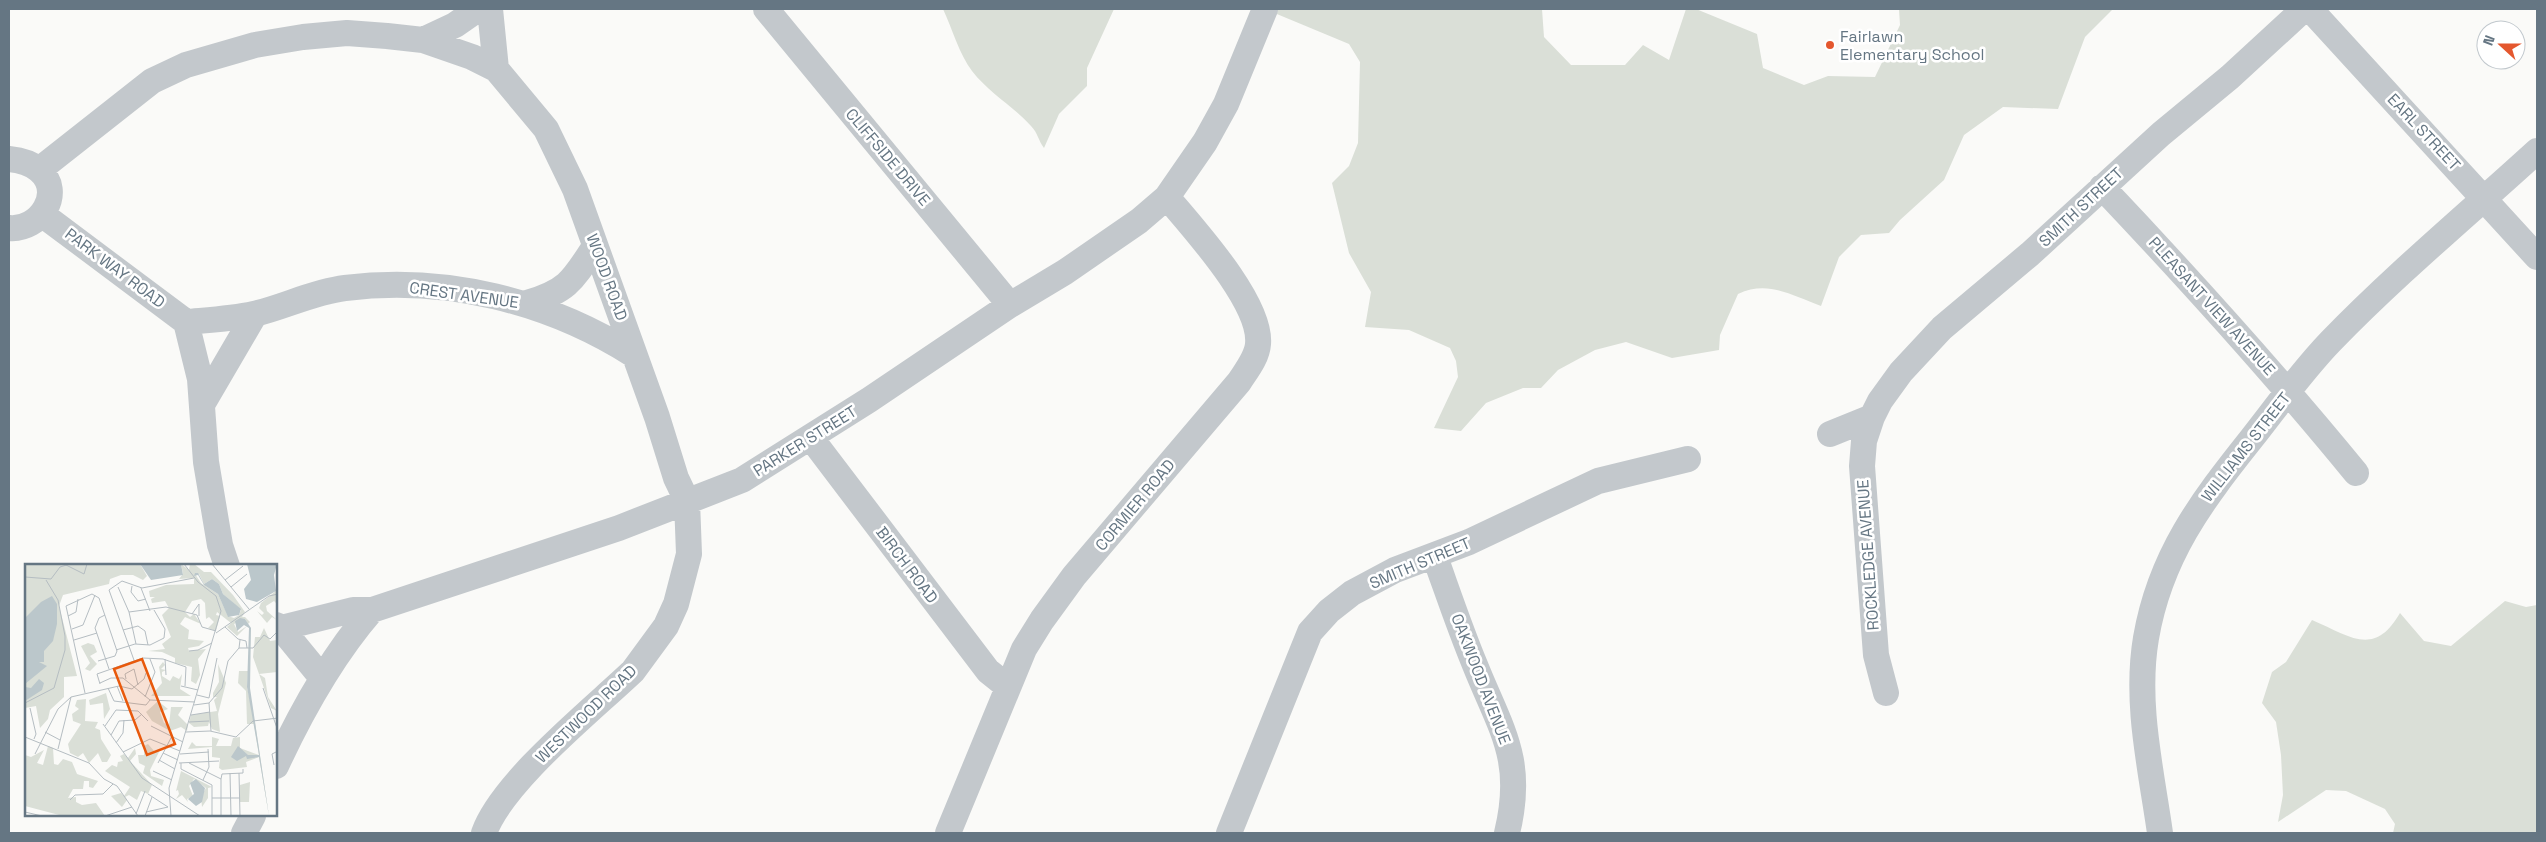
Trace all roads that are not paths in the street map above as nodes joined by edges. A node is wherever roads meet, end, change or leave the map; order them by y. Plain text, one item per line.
1 (478, 9) edge
2 (490, 9) edge
3 (766, 9) edge
4 (1265, 9) edge
5 (2304, 9) edge
6 (2310, 9) edge
7 (423, 40) junction
8 (496, 69) junction
9 (2537, 152) edge
10 (9, 159) edge
11 (39, 170) junction
12 (2102, 187) junction
13 (1166, 197) junction
14 (2486, 198) junction
15 (43, 215) junction
16 (9, 228) edge
17 (595, 246) junction
18 (2537, 257) edge
19 (527, 304) junction
20 (1010, 305) junction
21 (255, 314) junction
22 (186, 322) junction
23 (634, 355) junction
24 (2289, 391) junction
25 (203, 403) junction
26 (1872, 417) junction
27 (1830, 434) dead end
28 (811, 438) junction
29 (1688, 459) dead end
30 (2356, 474) dead end
31 (686, 501) junction
32 (1435, 557) junction
33 (226, 564) edge
34 (372, 610) junction
35 (279, 627) edge
36 (322, 678) junction
37 (1008, 687) junction
38 (1886, 693) dead end
39 (278, 762) edge
40 (252, 817) edge
41 (244, 833) edge
42 (484, 833) edge
43 (948, 833) edge
44 (1229, 833) edge
45 (1507, 833) edge
46 (2160, 833) edge

1 - 7 street
2 - 8 street
3 - 20 street, CLIFFSIDE DRIVE
4 - 13 street, PARKER STREET
5 - 12 street, SMITH STREET
6 - 14 street, EARL STREET
7 - 8 street, WOOD ROAD
7 - 11 street
8 - 17 street, WOOD ROAD
9 - 14 street, WILLIAMS STREET
10 - 11 street
11 - 15 street
12 - 24 street, PLEASANT VIEW AVENUE
12 - 26 street, SMITH STREET
13 - 20 street, PARKER STREET
13 - 37 street, CORMIER ROAD
14 - 18 street, EARL STREET
14 - 24 street, WILLIAMS STREET
15 - 16 street
15 - 22 street, PARK WAY ROAD
17 - 19 street, CREST AVENUE
17 - 23 street, WOOD ROAD
19 - 21 street, CREST AVENUE
19 - 23 street, CREST AVENUE
20 - 28 street, PARKER STREET
21 - 22 street, CREST AVENUE
21 - 25 street
22 - 25 street
23 - 31 street, WOOD ROAD
24 - 30 street, PLEASANT VIEW AVENUE
24 - 46 street, WILLIAMS STREET
25 - 33 street
26 - 27 street
26 - 38 street, ROCKLEDGE AVENUE
28 - 31 street, PARKER STREET
28 - 37 street, BIRCH ROAD
29 - 32 street, SMITH STREET
31 - 34 street, PARKER STREET
31 - 42 street, WESTWOOD ROAD
32 - 44 street, SMITH STREET
32 - 45 street, OAKWOOD AVENUE
34 - 35 street
34 - 36 street
35 - 36 street
36 - 39 street
37 - 43 street, CORMIER ROAD
40 - 41 street

